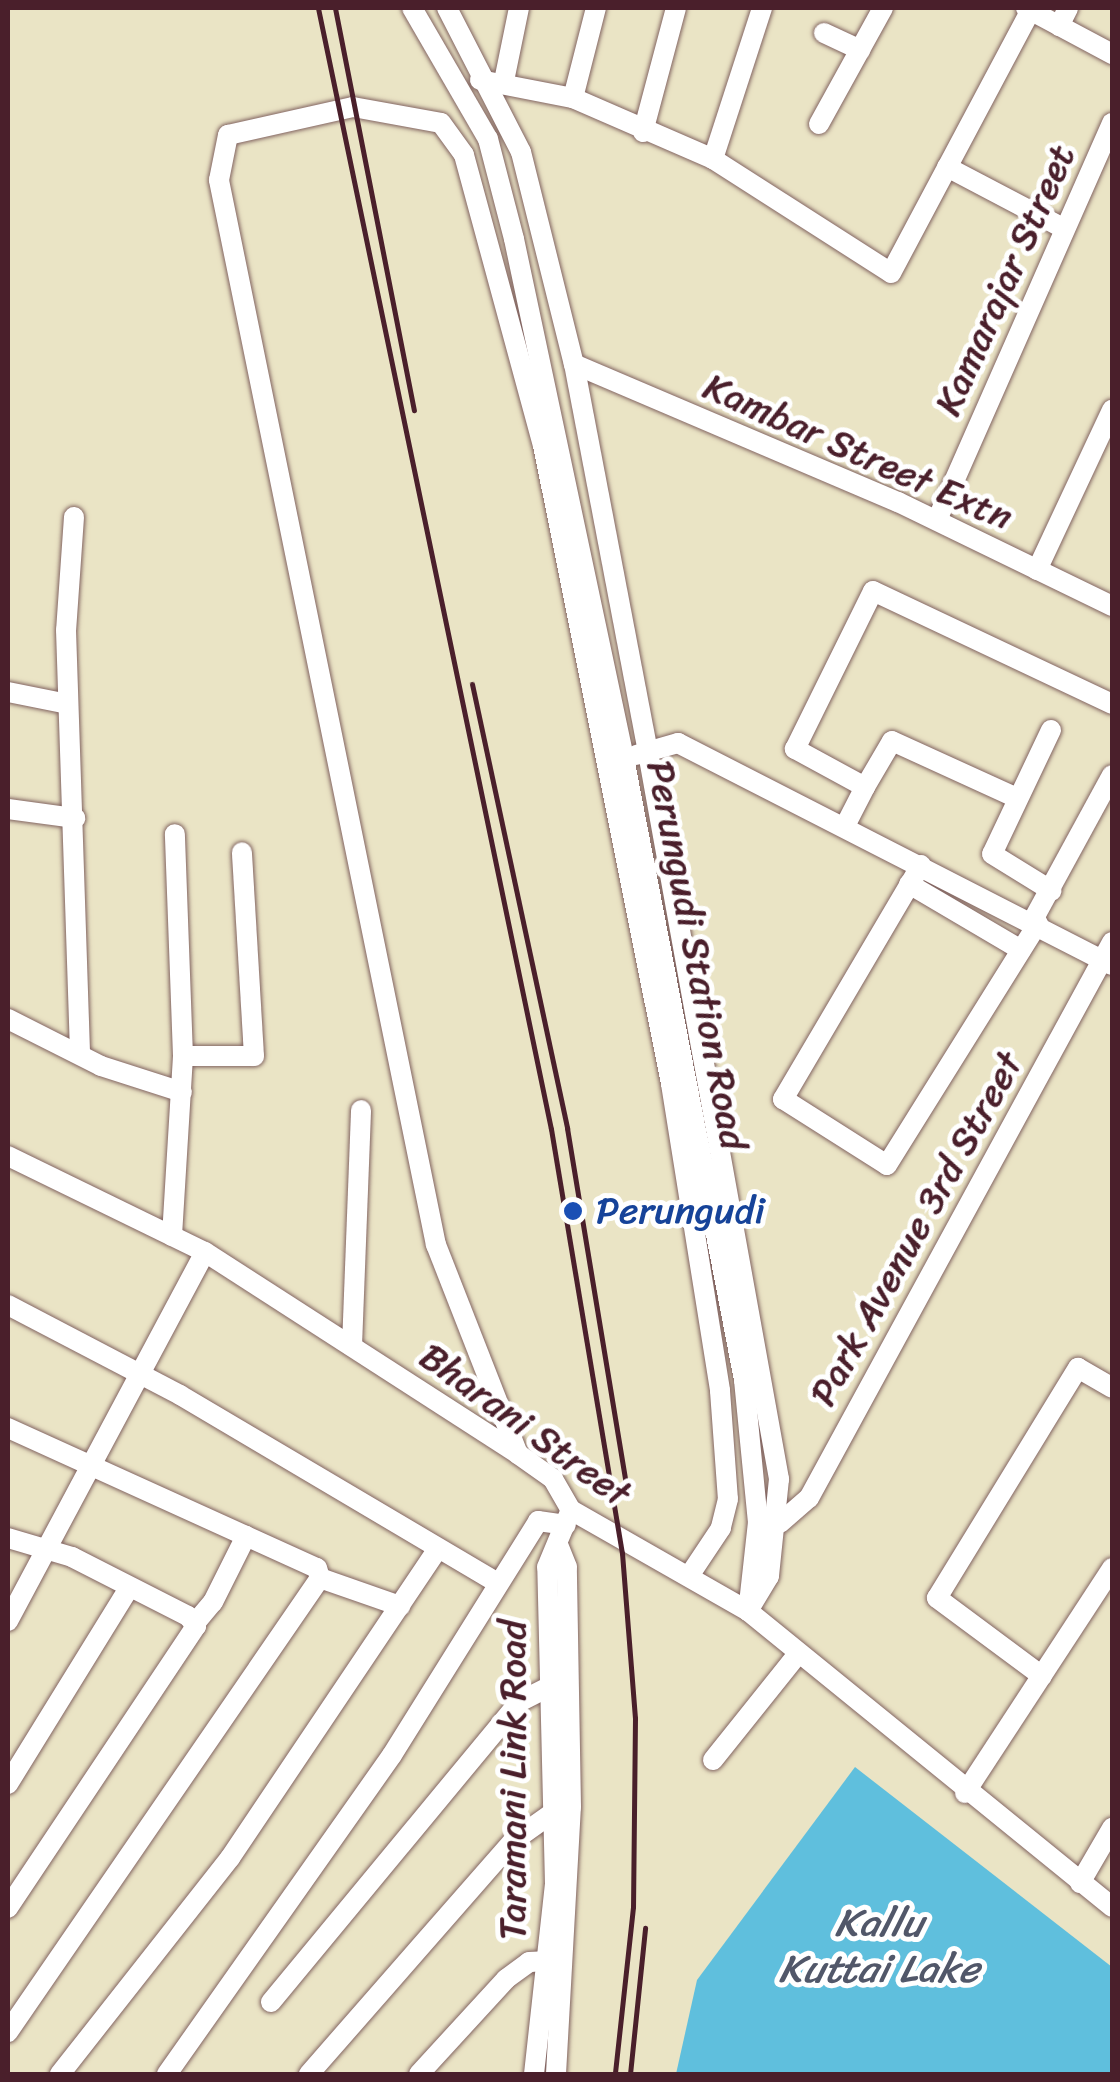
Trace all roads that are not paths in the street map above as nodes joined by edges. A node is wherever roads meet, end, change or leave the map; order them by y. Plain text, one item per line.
1 (412, 8) edge
2 (447, 8) edge
3 (519, 8) edge
4 (596, 8) edge
5 (676, 8) edge
6 (762, 8) edge
7 (883, 8) edge
8 (1028, 9) edge
9 (1064, 16) edge
10 (824, 33) dead end
11 (860, 50) junction
12 (1112, 54) edge
13 (494, 79) junction
14 (460, 90) junction
15 (573, 98) junction
16 (819, 124) dead end
17 (1112, 124) edge
18 (642, 132) junction
19 (488, 139) junction
20 (464, 155) junction
21 (713, 160) junction
22 (948, 167) junction
23 (1066, 230) junction
24 (574, 364) junction
25 (1112, 410) edge
26 (74, 517) dead end
27 (937, 520) junction
28 (1036, 570) junction
29 (1112, 606) edge
30 (8, 692) edge
31 (68, 704) junction
32 (1112, 704) edge
33 (1052, 730) dead end
34 (648, 752) junction
35 (624, 758) junction
36 (1112, 774) edge
37 (865, 787) junction
38 (1016, 798) junction
39 (8, 809) edge
40 (74, 818) junction
41 (845, 826) junction
42 (175, 834) dead end
43 (242, 852) dead end
44 (634, 860) junction
45 (922, 864) junction
46 (909, 884) junction
47 (1052, 891) junction
48 (1036, 921) junction
49 (1022, 950) junction
50 (1109, 956) edge
51 (8, 1019) edge
52 (80, 1056) junction
53 (184, 1056) junction
54 (182, 1092) junction
55 (361, 1110) dead end
56 (8, 1156) edge
57 (172, 1236) junction
58 (205, 1252) junction
59 (8, 1305) edge
60 (352, 1346) junction
61 (140, 1375) junction
62 (1112, 1388) edge
63 (8, 1428) edge
64 (518, 1454) junction
65 (92, 1465) junction
66 (568, 1518) junction
67 (780, 1523) junction
68 (246, 1536) junction
69 (8, 1538) edge
70 (559, 1546) junction
71 (438, 1548) junction
72 (45, 1554) junction
73 (1112, 1568) edge
74 (689, 1576) junction
75 (320, 1578) junction
76 (494, 1581) junction
77 (129, 1588) junction
78 (400, 1606) junction
79 (748, 1611) junction
80 (8, 1621) edge
81 (196, 1622) junction
82 (798, 1654) junction
83 (1042, 1676) junction
84 (549, 1687) junction
85 (714, 1760) dead end
86 (8, 1784) edge
87 (965, 1792) junction
88 (555, 1810) junction
89 (1112, 1828) edge
90 (1080, 1883) junction
91 (1112, 1907) edge
92 (8, 1908) edge
93 (549, 1961) junction
94 (271, 2002) dead end
95 (8, 2032) edge
96 (60, 2074) edge
97 (167, 2074) edge
98 (309, 2074) edge
99 (419, 2074) edge
100 (534, 2074) edge
101 (556, 2074) edge

1 - 14 street, Perungudi Station Road
2 - 13 street, Perungudi Station Road
3 - 13 street
4 - 15 street
5 - 18 street
6 - 21 street
7 - 11 street
8 - 9 street
8 - 22 street
9 - 12 street
10 - 11 street
11 - 16 street
13 - 14 street
13 - 15 street
13 - 24 street, Perungudi Station Road
14 - 19 street, Perungudi Station Road
15 - 18 street
17 - 23 street, Kamarajar Street
18 - 21 street
19 - 20 street
19 - 35 street, Perungudi Station Road
20 - 44 street
20 - 64 street
21 - 22 street
22 - 23 street
23 - 27 street, Kamarajar Street
24 - 27 street, Kambar Street Extn
24 - 34 street, Perungudi Station Road
25 - 28 street
26 - 31 street
27 - 28 street, Kambar Street Extn
28 - 29 street, Kambar Street Extn
30 - 31 street
31 - 40 street
32 - 37 street
33 - 38 street
34 - 35 street
34 - 41 street
34 - 67 street, Perungudi Station Road
35 - 44 street, Perungudi Station Road
36 - 47 street
37 - 38 street
37 - 41 street
38 - 47 street
39 - 40 street
40 - 52 street
41 - 45 street
42 - 53 street
43 - 53 street
44 - 74 street
44 - 79 street, Perungudi Station Road
45 - 46 street
45 - 48 street
46 - 49 street
46 - 49 street
47 - 48 street
48 - 49 street
48 - 50 street
50 - 67 street, Park Avenue 3rd Street
51 - 52 street
52 - 54 street
53 - 54 street
54 - 57 street
55 - 60 street
56 - 57 street, Bharani Street
57 - 58 street, Bharani Street
58 - 60 street, Bharani Street
58 - 61 street
59 - 61 street
60 - 64 street, Bharani Street
61 - 65 street
61 - 71 street
62 - 83 street
63 - 65 street
64 - 66 street, Bharani Street
65 - 68 street
65 - 72 street
66 - 70 street, Taramani Link Road
66 - 74 street, Bharani Street
66 - 76 street
67 - 79 street, Perungudi Station Road
68 - 75 street
68 - 81 street
69 - 72 street
70 - 84 street, Taramani Link Road
70 - 101 street, Taramani Link Road
71 - 76 street
71 - 78 street
72 - 77 street
72 - 80 street
73 - 83 street
74 - 79 street, Bharani Street
75 - 78 street
75 - 95 street
76 - 97 street
77 - 81 street
77 - 86 street
78 - 96 street
79 - 82 street, Bharani Street
81 - 92 street
82 - 85 street
82 - 87 street, Bharani Street
83 - 87 street
84 - 88 street, Taramani Link Road
84 - 94 street
87 - 90 street, Bharani Street
88 - 93 street, Taramani Link Road
88 - 98 street
89 - 90 street
90 - 91 street, Bharani Street
93 - 99 street
93 - 100 street, Taramani Link Road

